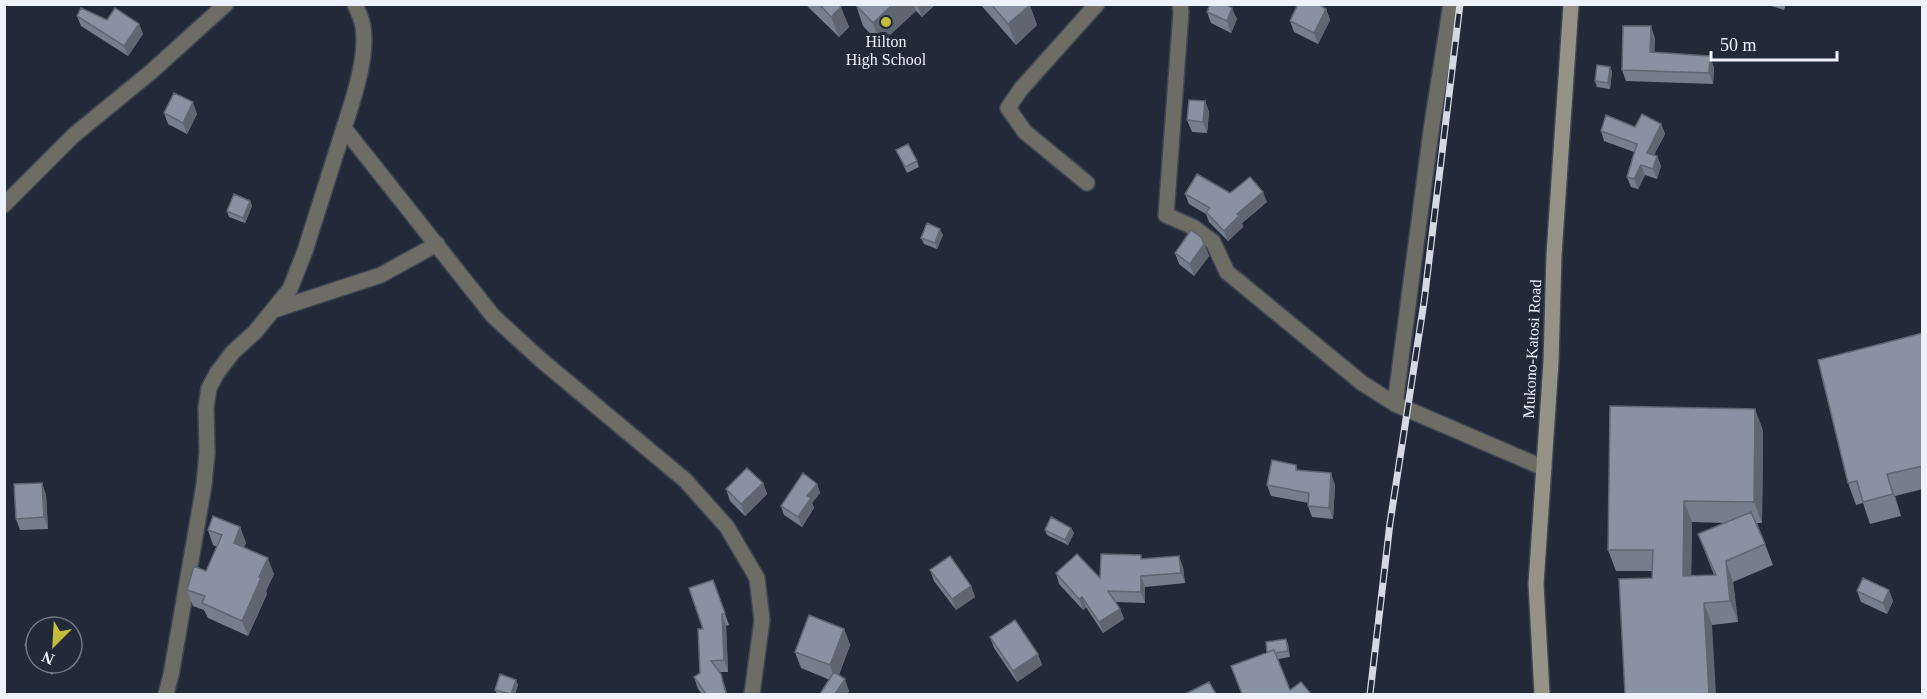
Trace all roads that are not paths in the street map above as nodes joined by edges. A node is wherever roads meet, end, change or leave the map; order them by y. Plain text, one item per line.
1 (226, 4) edge
2 (355, 4) edge
3 (1097, 4) edge
4 (1180, 4) edge
5 (1451, 4) edge
6 (1571, 4) edge
7 (344, 128) junction
8 (1087, 183) dead end
9 (4, 205) edge
10 (437, 244) junction
11 (274, 310) junction
12 (1395, 404) junction
13 (1544, 468) junction
14 (166, 694) edge
15 (752, 694) edge
16 (1542, 694) edge

1 - 9 street
2 - 7 street
3 - 8 street
4 - 12 street
5 - 12 street
6 - 13 main road, Mukono-Katosi Road
7 - 10 street
7 - 11 street
10 - 11 street
10 - 15 street
11 - 14 street
12 - 13 street
13 - 16 main road, Mukono-Katosi Road

